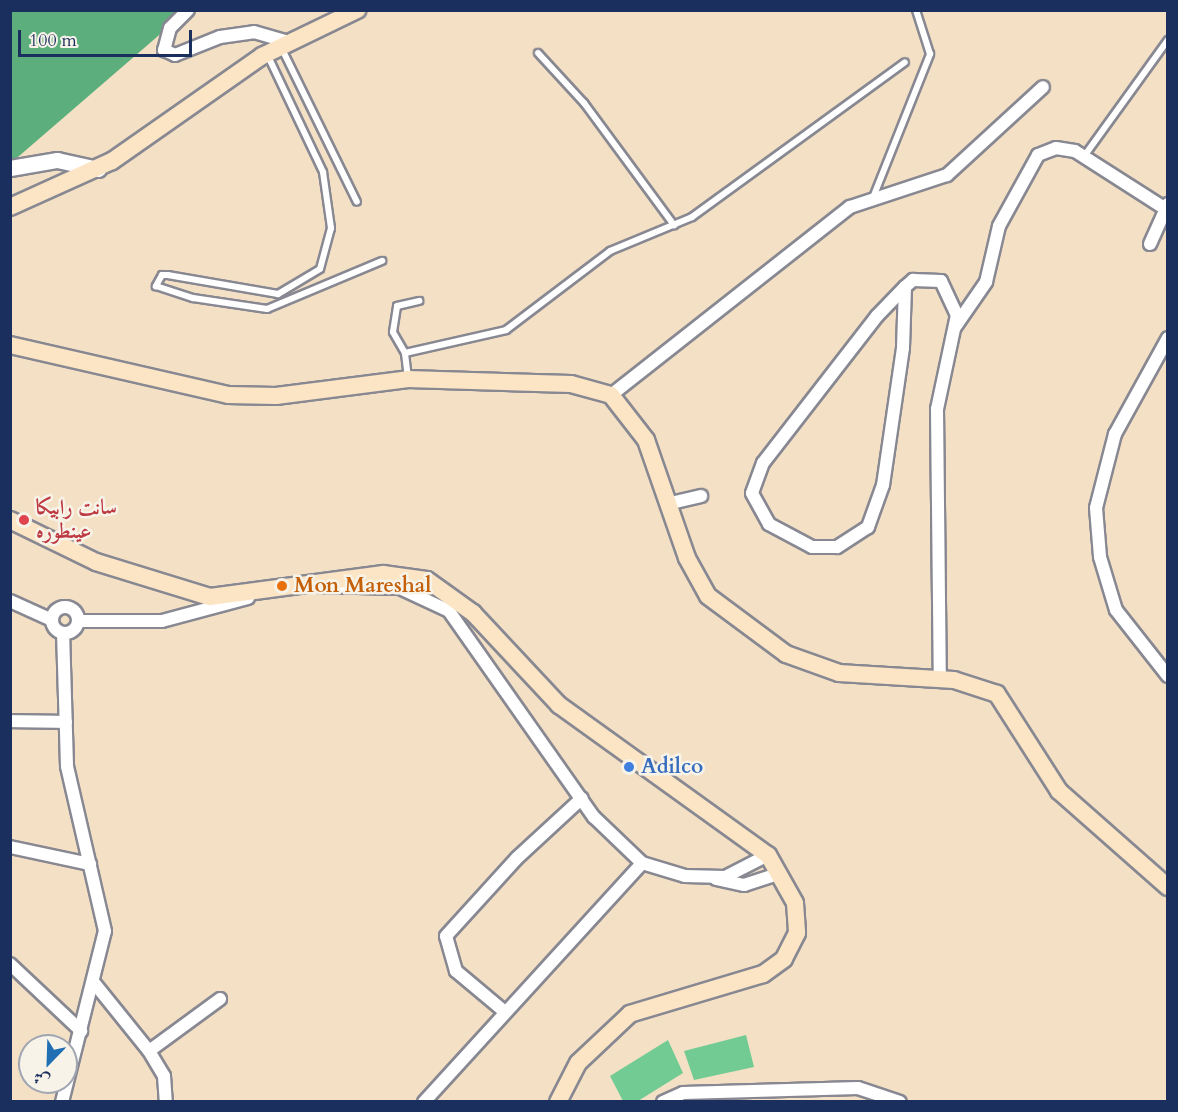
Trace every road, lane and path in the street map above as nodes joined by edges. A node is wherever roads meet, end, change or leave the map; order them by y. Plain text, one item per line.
1 (188, 10) edge
2 (357, 10) edge
3 (916, 10) edge
4 (1167, 40) edge
5 (279, 48) junction
6 (538, 53) dead end
7 (905, 62) dead end
8 (1043, 87) dead end
9 (1085, 155) junction
10 (10, 168) edge
11 (98, 169) junction
12 (874, 195) junction
13 (357, 202) dead end
14 (1166, 206) edge
15 (10, 207) edge
16 (674, 225) junction
17 (1150, 244) dead end
18 (382, 261) dead end
19 (905, 287) junction
20 (278, 294) junction
21 (419, 301) dead end
22 (283, 305) junction
23 (955, 328) junction
24 (1167, 338) edge
25 (10, 345) edge
26 (405, 353) junction
27 (408, 379) junction
28 (610, 395) junction
29 (701, 496) dead end
30 (670, 503) junction
31 (10, 520) edge
32 (315, 584) junction
33 (259, 594) junction
34 (10, 601) edge
35 (52, 620) junction
36 (79, 621) junction
37 (63, 634) junction
38 (1167, 676) edge
39 (940, 679) junction
40 (10, 721) edge
41 (66, 722) junction
42 (582, 798) junction
43 (10, 847) edge
44 (761, 855) junction
45 (642, 863) junction
46 (90, 864) junction
47 (776, 876) junction
48 (710, 877) junction
49 (1167, 887) edge
50 (10, 964) edge
51 (95, 984) junction
52 (219, 999) dead end
53 (505, 1012) junction
54 (81, 1031) junction
55 (149, 1051) junction
56 (62, 1101) edge
57 (166, 1101) edge
58 (424, 1101) edge
59 (558, 1101) edge
60 (663, 1101) edge
61 (900, 1101) edge

1 - 5 street
2 - 5 main road
3 - 12 lane
4 - 9 lane
5 - 11 main road
5 - 13 lane
5 - 20 lane
6 - 16 lane
7 - 16 lane
8 - 12 street
9 - 14 street
9 - 23 street
10 - 11 street
11 - 15 main road
12 - 28 street
14 - 17 street
16 - 26 lane
18 - 22 lane
19 - 19 street
19 - 23 street
20 - 22 lane
20 - 22 lane
21 - 26 lane
23 - 39 street
24 - 38 street
25 - 27 main road
26 - 27 lane
27 - 28 main road
28 - 30 main road
29 - 30 street
30 - 39 main road
31 - 33 main road
32 - 33 main road
32 - 42 street
32 - 44 main road
33 - 36 street
34 - 35 street
35 - 36 street
35 - 37 street
36 - 37 street
37 - 41 street
39 - 49 main road
40 - 41 street
41 - 46 street
42 - 45 street
42 - 53 street
43 - 46 street
44 - 47 main road
44 - 48 street
45 - 48 street
45 - 53 street
46 - 51 street
47 - 48 street
47 - 59 main road
50 - 54 street
51 - 54 street
51 - 55 street
52 - 55 street
53 - 58 street
54 - 56 street
55 - 57 street
60 - 61 street

